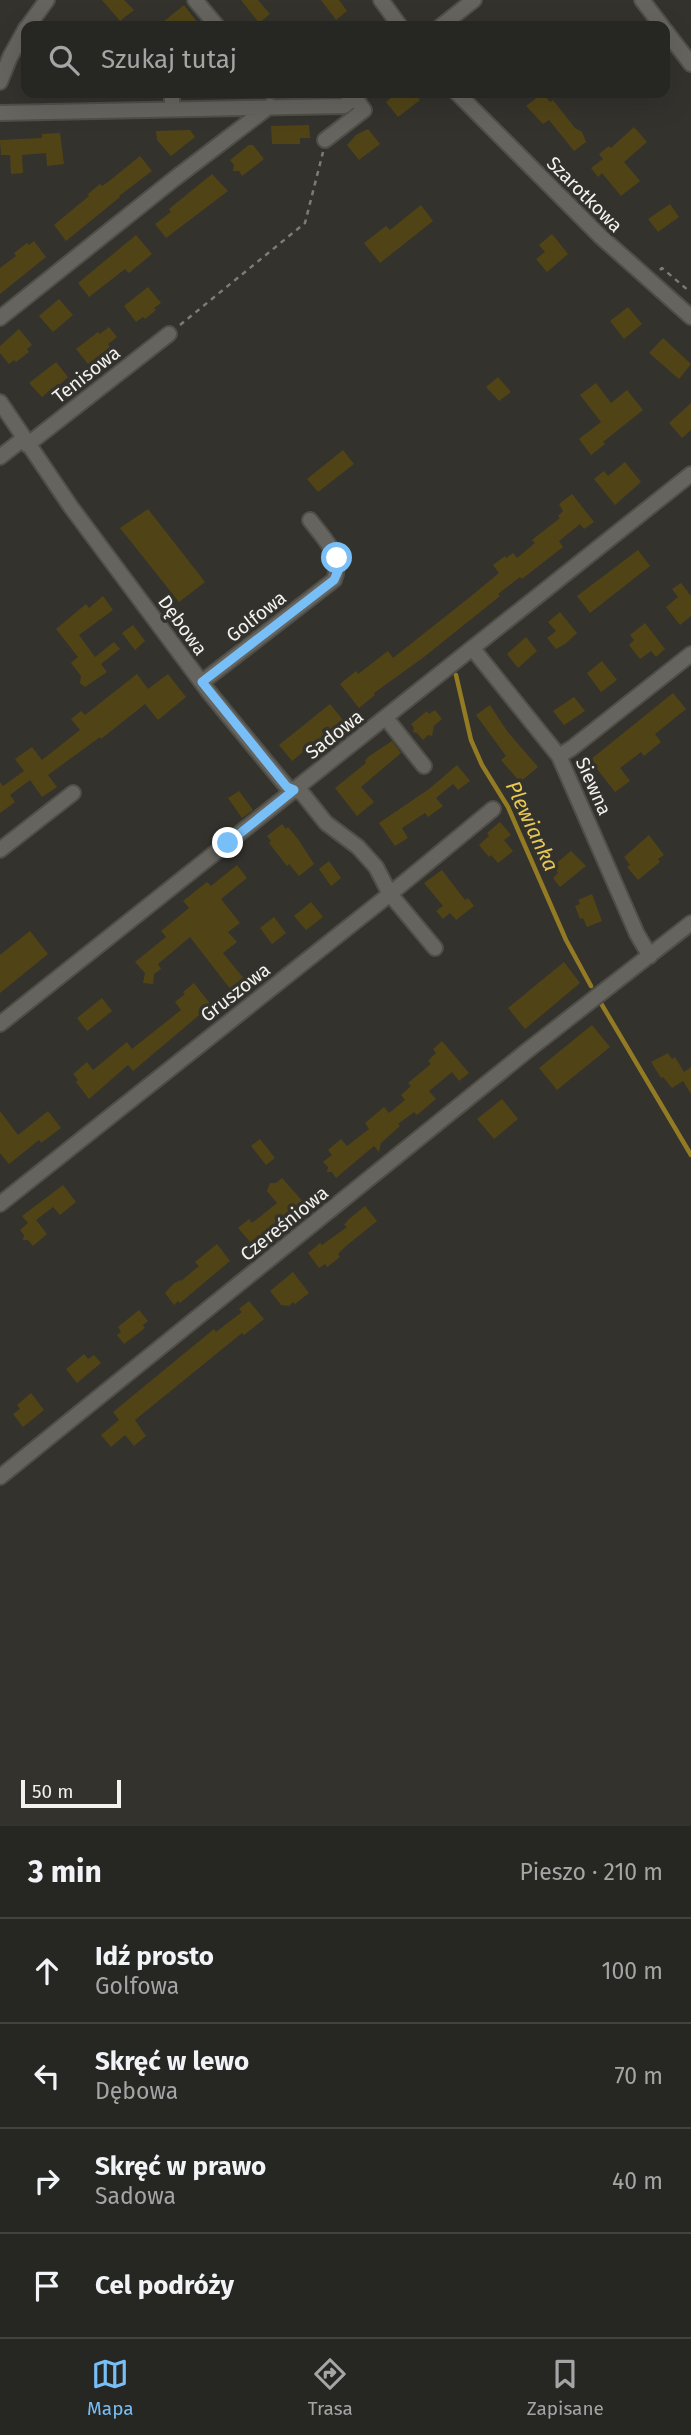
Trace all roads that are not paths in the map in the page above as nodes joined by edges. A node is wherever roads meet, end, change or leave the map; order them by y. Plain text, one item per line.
1 (47, 0) edge
2 (195, 0) edge
3 (381, 0) edge
4 (474, 0) edge
5 (642, 0) edge
6 (31, 21) edge
7 (213, 21) edge
8 (396, 21) edge
9 (447, 21) edge
10 (658, 21) edge
11 (670, 37) edge
12 (21, 38) edge
13 (691, 64) edge
14 (0, 82) edge
15 (172, 98) edge
16 (353, 98) edge
17 (358, 98) edge
18 (462, 98) edge
19 (270, 106) junction
20 (172, 109) junction
21 (0, 113) edge
22 (326, 140) road end
23 (688, 304) edge
24 (0, 318) edge
25 (169, 334) road end
26 (0, 402) edge
27 (25, 442) junction
28 (0, 457) edge
29 (691, 474) edge
30 (310, 520) dead end
31 (473, 649) junction
32 (691, 654) edge
33 (202, 682) junction
34 (386, 718) junction
35 (559, 756) junction
36 (424, 766) dead end
37 (294, 790) junction
38 (73, 793) dead end
39 (493, 809) dead end
40 (0, 850) edge
41 (390, 894) junction
42 (691, 923) edge
43 (436, 948) dead end
44 (650, 956) junction
45 (0, 1024) edge
46 (0, 1204) edge
47 (0, 1477) edge

1 - 6 street
2 - 7 street
3 - 8 street
4 - 9 street
5 - 10 street
11 - 13 street
12 - 14 street
15 - 20 street
16 - 19 street
17 - 22 street
18 - 23 street, Szarotkowa
19 - 20 street
19 - 24 street
20 - 21 street
25 - 27 street, Tenisowa
26 - 27 street, Dębowa
27 - 28 street, Tenisowa
27 - 33 street, Dębowa
29 - 31 street, Sadowa
30 - 33 street, Golfowa
31 - 34 street, Sadowa
31 - 35 street, Siewna
32 - 35 street
33 - 37 street, Dębowa
34 - 36 street
34 - 37 street, Sadowa
35 - 44 street, Siewna
37 - 41 street, Dębowa
37 - 45 street, Sadowa
38 - 40 street
39 - 41 street, Gruszowa
41 - 43 street, Dębowa
41 - 46 street, Gruszowa
42 - 44 street, Czereśniowa
44 - 47 street, Czereśniowa

